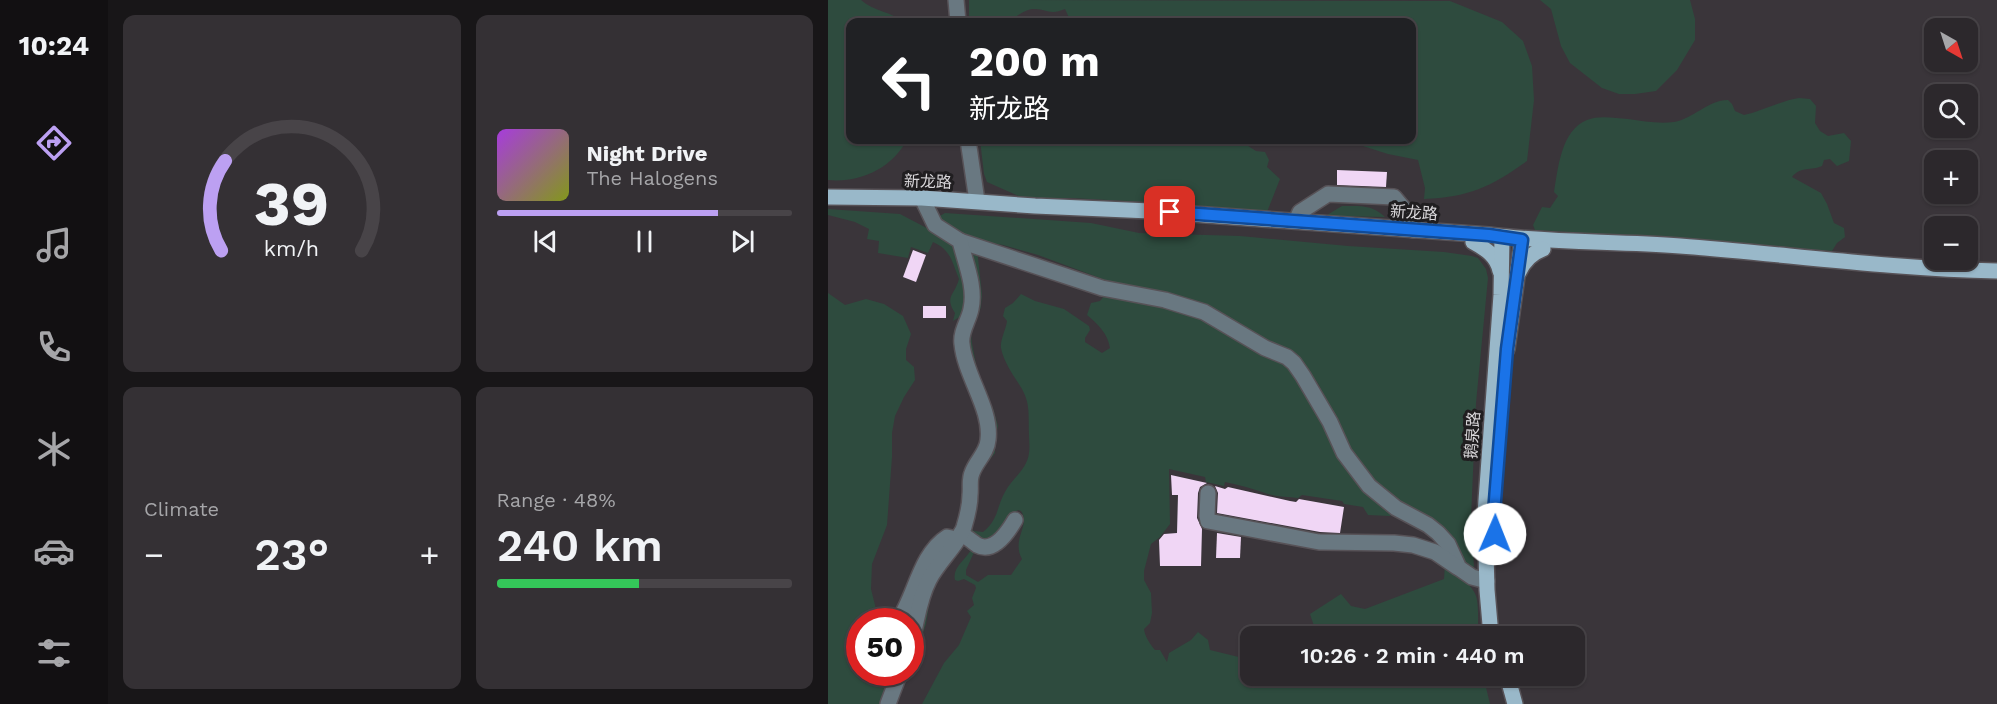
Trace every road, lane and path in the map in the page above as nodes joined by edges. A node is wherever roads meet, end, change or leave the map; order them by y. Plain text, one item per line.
1 (956, 0) edge
2 (958, 18) edge
3 (969, 144) edge
4 (828, 197) edge
5 (977, 201) junction
6 (924, 202) junction
7 (828, 204) edge
8 (1296, 221) junction
9 (1413, 230) junction
10 (960, 241) junction
11 (1473, 242) junction
12 (1502, 242) junction
13 (1521, 244) junction
14 (1543, 249) junction
15 (1997, 273) edge
16 (1509, 279) junction
17 (1208, 493) dead end
18 (1015, 520) dead end
19 (959, 536) junction
20 (1459, 568) junction
21 (1487, 581) junction
22 (914, 603) junction
23 (907, 608) edge
24 (915, 608) edge
25 (1490, 626) edge
26 (1499, 626) edge
27 (895, 686) edge
28 (1501, 686) edge
29 (1510, 686) edge
30 (888, 704) edge
31 (1505, 704) edge
32 (1515, 704) edge

1 - 2 street
3 - 5 street
4 - 6 main road, 新龙路
5 - 6 main road, 新龙路
5 - 8 main road, 新龙路
6 - 7 main road, 新龙路
6 - 10 street
6 - 11 main road, 新龙路
8 - 9 main road, 新龙路
8 - 9 street
9 - 12 main road, 新龙路
10 - 19 street
10 - 20 street
11 - 12 main road, 新龙路
11 - 16 main road
12 - 13 main road, 新龙路
12 - 16 main road, 鹅泉路
13 - 14 main road, 新龙路
13 - 15 main road, 新龙路
13 - 16 main road, 鹅泉路
14 - 15 main road, 新龙路
14 - 16 main road
16 - 21 main road, 鹅泉路
16 - 26 main road, 鹅泉路
17 - 20 street
18 - 19 street
19 - 22 street
20 - 21 street
21 - 25 main road, 鹅泉路
22 - 23 street
22 - 24 street
27 - 30 street
28 - 31 main road
29 - 32 main road

